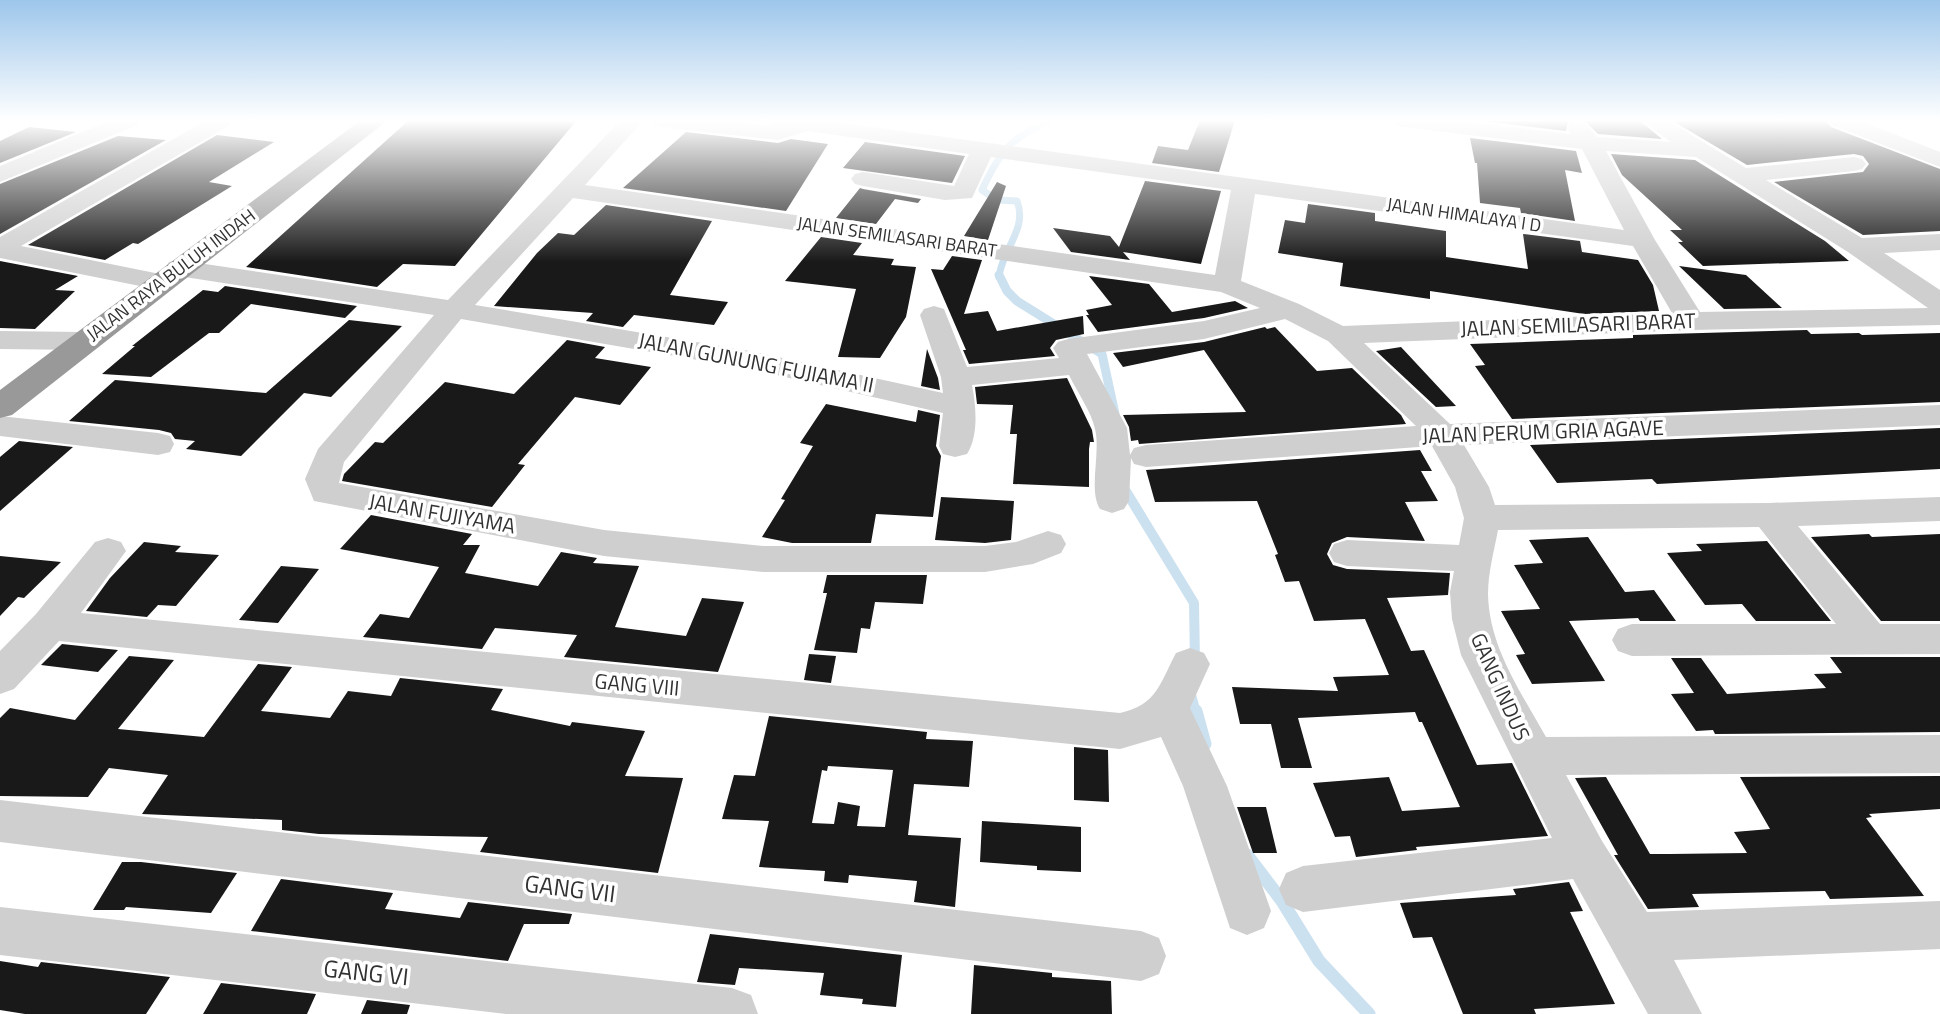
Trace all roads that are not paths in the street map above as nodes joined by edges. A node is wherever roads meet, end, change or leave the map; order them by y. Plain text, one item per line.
1 (18, 167) edge
2 (141, 167) edge
3 (313, 167) edge
4 (588, 167) edge
5 (974, 167) edge
6 (1123, 167) edge
7 (1603, 167) edge
8 (1732, 167) edge
9 (1821, 167) edge
10 (0, 175) edge
11 (1745, 175) junction
12 (863, 179) dead end
13 (1244, 184) junction
14 (567, 190) junction
15 (1642, 240) junction
16 (1940, 242) edge
17 (1857, 246) junction
18 (169, 275) junction
19 (1227, 285) junction
20 (1940, 303) edge
21 (455, 309) junction
22 (1290, 310) junction
23 (934, 315) dead end
24 (1940, 316) edge
25 (1691, 321) junction
26 (1338, 335) junction
27 (0, 340) edge
28 (84, 341) junction
29 (1079, 365) junction
30 (958, 392) junction
31 (0, 407) edge
32 (1940, 415) edge
33 (0, 426) edge
34 (1442, 435) junction
35 (159, 444) dead end
36 (955, 446) dead end
37 (1146, 456) dead end
38 (1112, 501) dead end
39 (1940, 509) edge
40 (1769, 515) junction
41 (1482, 518) junction
42 (1048, 544) dead end
43 (108, 551) dead end
44 (1347, 553) dead end
45 (1475, 559) junction
46 (51, 625) junction
47 (1940, 639) edge
48 (1632, 640) dead end
49 (1871, 640) junction
50 (1189, 664) dead end
51 (0, 677) edge
52 (1170, 710) junction
53 (1940, 754) edge
54 (1531, 756) junction
55 (0, 821) edge
56 (1585, 856) junction
57 (1303, 889) dead end
58 (1247, 911) dead end
59 (1940, 925) edge
60 (0, 931) edge
61 (1634, 937) junction
62 (1141, 956) dead end
63 (732, 1014) edge
64 (1676, 1014) edge

1 - 10 street
2 - 18 street, JALAN GUNUNG FUJIAMA II
3 - 18 highway, JALAN RAYA BULUH INDAH
4 - 14 street, JALAN FUJIYAMA
5 - 12 street
6 - 13 street, JALAN HIMALAYA I D
7 - 15 street
8 - 11 street
9 - 11 street
11 - 17 street
13 - 15 street, JALAN HIMALAYA I D
13 - 19 street
14 - 19 street, JALAN SEMILASARI BARAT
14 - 21 street, JALAN FUJIYAMA
15 - 25 street
16 - 17 street
17 - 20 street
18 - 21 street, JALAN GUNUNG FUJIAMA II
18 - 28 highway, JALAN RAYA BULUH INDAH
19 - 22 street, JALAN SEMILASARI BARAT
21 - 30 street, JALAN GUNUNG FUJIAMA II
21 - 42 street, JALAN FUJIYAMA
22 - 26 street, JALAN SEMILASARI BARAT
22 - 29 street
23 - 30 street
24 - 25 street, JALAN SEMILASARI BARAT
25 - 26 street, JALAN SEMILASARI BARAT
26 - 34 street, GANG INDUS
27 - 28 street
28 - 31 highway, JALAN RAYA BULUH INDAH
29 - 30 street
29 - 38 street
30 - 36 street
32 - 34 street, JALAN PERUM GRIA AGAVE
33 - 35 street
34 - 37 street, JALAN PERUM GRIA AGAVE
34 - 41 street, GANG INDUS
39 - 40 street
40 - 41 street
40 - 49 street
41 - 45 street, GANG INDUS
43 - 46 street
44 - 45 street
45 - 54 street, GANG INDUS
46 - 51 street
46 - 52 street, GANG VIII
47 - 49 street
48 - 49 street
50 - 52 street
52 - 58 street
53 - 54 street
54 - 56 street, GANG INDUS
55 - 62 street, GANG VII
56 - 57 street
56 - 61 street, GANG INDUS
59 - 61 street
60 - 63 street, GANG VI
61 - 64 street, GANG INDUS

